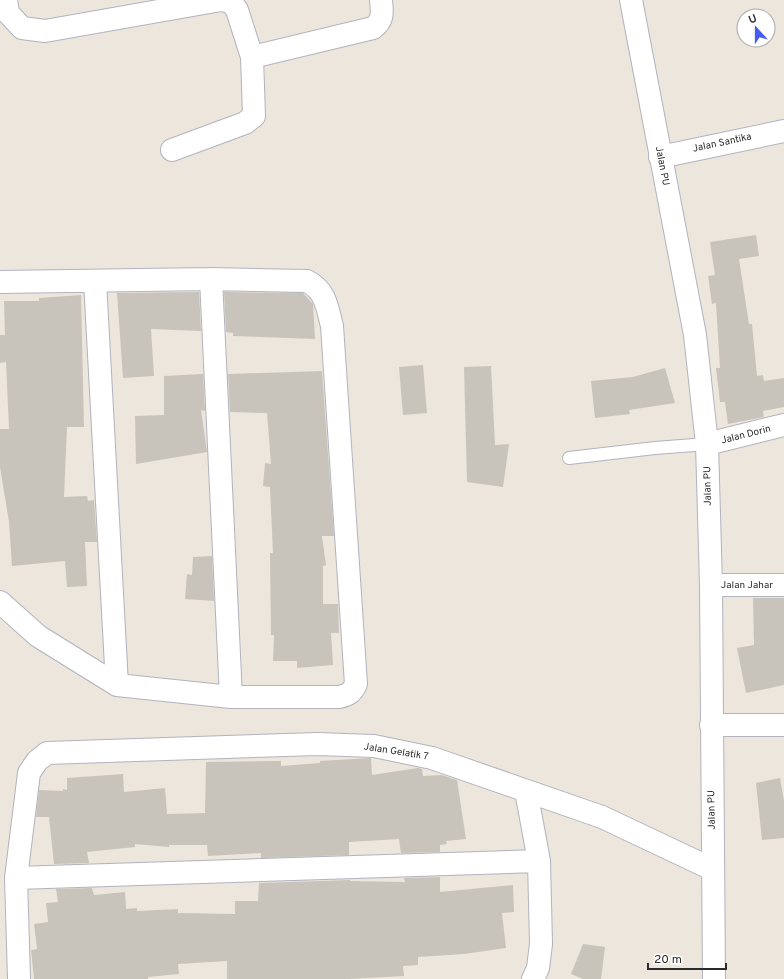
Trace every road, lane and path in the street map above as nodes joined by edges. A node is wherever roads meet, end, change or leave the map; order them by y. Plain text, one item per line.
1 (6, 0) edge
2 (381, 0) edge
3 (631, 0) edge
4 (252, 57) junction
5 (784, 131) edge
6 (172, 150) dead end
7 (660, 157) junction
8 (211, 279) junction
9 (95, 281) junction
10 (0, 282) edge
11 (784, 425) edge
12 (707, 444) junction
13 (569, 458) dead end
14 (711, 585) junction
15 (784, 585) edge
16 (0, 602) edge
17 (117, 685) junction
18 (231, 697) junction
19 (711, 725) junction
20 (784, 725) edge
21 (526, 791) junction
22 (539, 861) junction
23 (712, 869) junction
24 (16, 878) junction
25 (9, 940) edge
26 (19, 979) edge
27 (533, 979) edge
28 (714, 979) edge

1 - 4 street
2 - 4 street
3 - 7 street, Jalan PU
4 - 6 street
5 - 7 street, Jalan Santika
7 - 12 street, Jalan PU
8 - 9 street
8 - 18 street
8 - 18 street
9 - 10 street
9 - 17 street
11 - 12 street, Jalan Dorin
12 - 13 lane
12 - 14 street, Jalan PU
14 - 15 street, Jalan Jahar
14 - 19 street, Jalan PU
16 - 17 street
17 - 18 street
19 - 20 street
19 - 23 street, Jalan PU
21 - 22 street
21 - 23 street, Jalan Gelatik 7
21 - 24 street, Jalan Gelatik 7
22 - 24 street
22 - 27 street
23 - 28 street, Jalan PU
24 - 25 street
25 - 26 street

